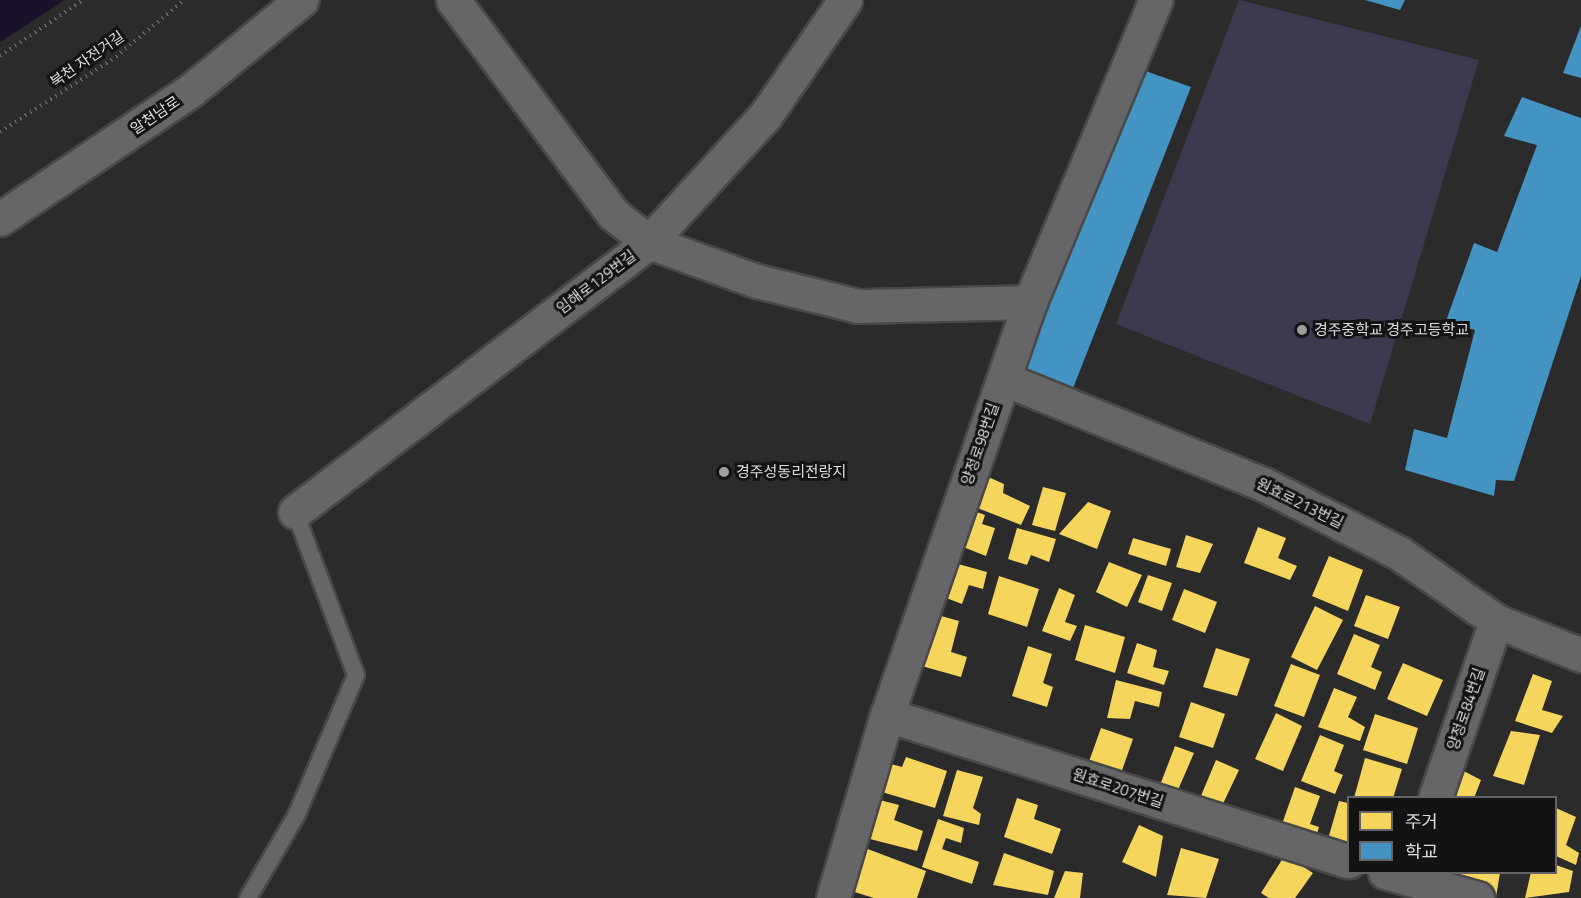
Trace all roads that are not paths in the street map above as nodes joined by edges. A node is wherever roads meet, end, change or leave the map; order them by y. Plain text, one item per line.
1 (301, 0) edge
2 (453, 0) edge
3 (845, 0) edge
4 (1156, 0) edge
5 (0, 219) edge
6 (649, 242) junction
7 (1030, 302) junction
8 (1004, 379) junction
9 (296, 512) joint
10 (1496, 621) junction
11 (1581, 655) edge
12 (887, 715) junction
13 (1436, 796) edge
14 (1347, 861) edge
15 (1400, 881) edge
16 (248, 898) edge
17 (833, 898) edge
18 (1477, 898) edge

1 - 5 street, 알천남로
2 - 6 street
3 - 6 street, 임해로129번길
4 - 7 street, 양정로98번길
6 - 7 street
6 - 9 street, 임해로129번길
7 - 8 street, 양정로98번길
8 - 10 street, 원효로213번길
8 - 12 street, 양정로98번길
9 - 16 lane
10 - 11 street, 원효로213번길
10 - 13 street, 양정로84번길
12 - 14 street, 원효로207번길
12 - 17 street, 양정로98번길
15 - 18 street

